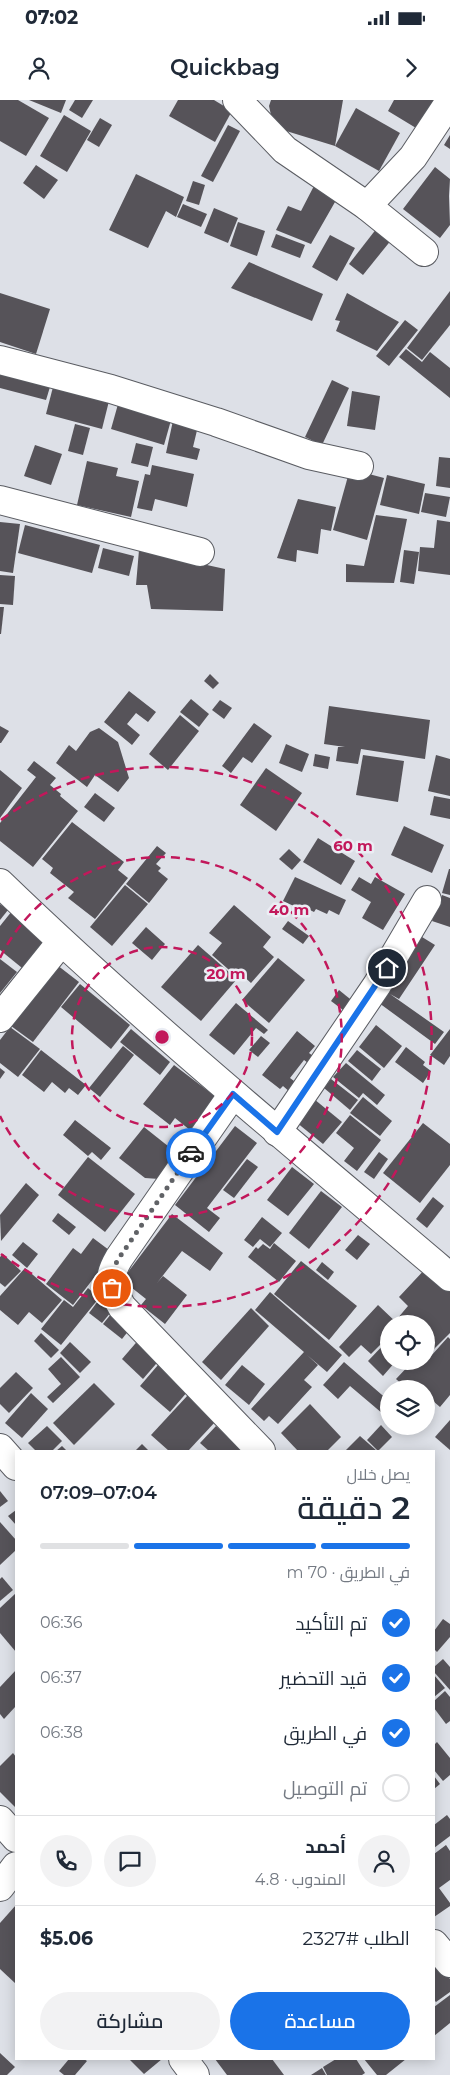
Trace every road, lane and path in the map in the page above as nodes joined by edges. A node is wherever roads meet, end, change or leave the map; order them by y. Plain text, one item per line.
1 (238, 100) edge
2 (450, 101) edge
3 (368, 206) junction
4 (424, 252) dead end
5 (0, 360) edge
6 (360, 466) dead end
7 (0, 500) edge
8 (200, 552) dead end
9 (0, 883) edge
10 (428, 900) dead end
11 (61, 942) junction
12 (0, 1018) edge
13 (233, 1094) junction
14 (277, 1132) junction
15 (450, 1277) edge
16 (0, 1448) edge
17 (260, 1450) edge
18 (15, 1465) edge
19 (0, 1820) edge
20 (15, 1837) edge
21 (15, 1867) edge
22 (0, 1887) edge
23 (435, 1945) edge
24 (450, 1963) edge
25 (184, 2060) edge
26 (195, 2075) edge

1 - 3 street
2 - 3 street
3 - 4 street
5 - 6 street
7 - 8 street
9 - 11 street
10 - 14 street
11 - 12 street
11 - 13 street
13 - 14 street
13 - 17 street
14 - 15 street
16 - 18 street
19 - 20 street
21 - 22 street
23 - 24 street
25 - 26 street

